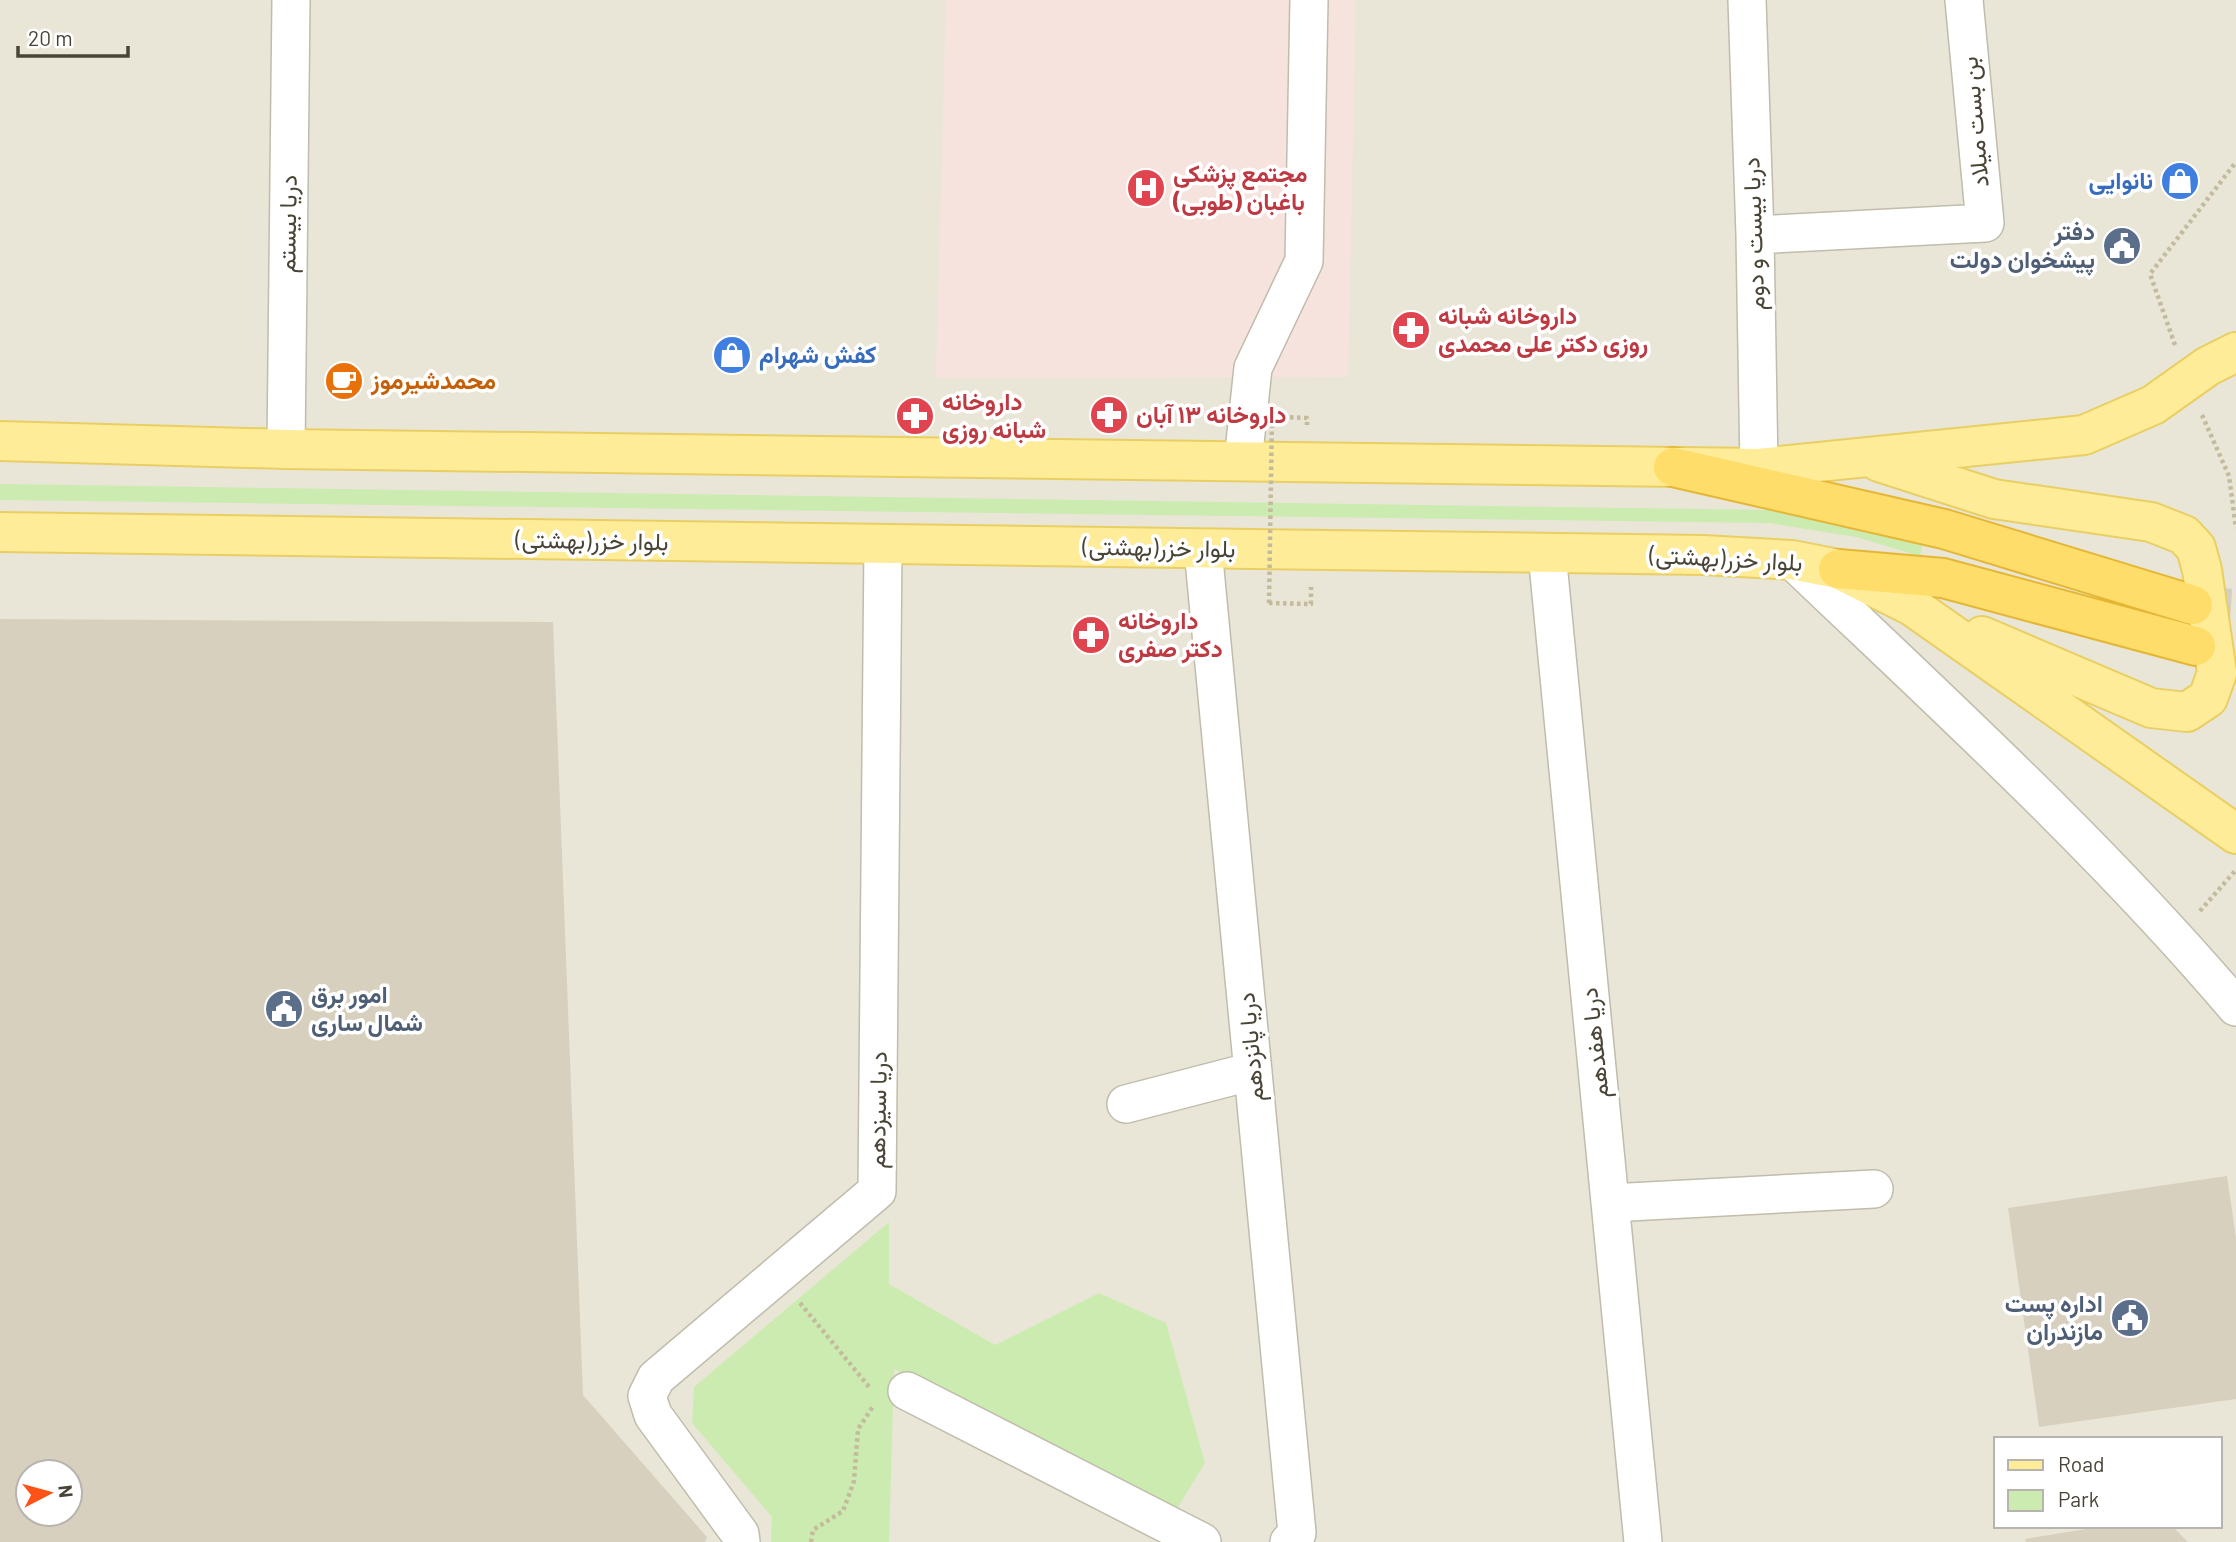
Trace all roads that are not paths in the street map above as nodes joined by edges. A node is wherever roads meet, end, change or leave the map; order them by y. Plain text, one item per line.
1 (290, 0) edge
2 (1309, 0) edge
3 (1746, 0) edge
4 (1964, 0) edge
5 (1755, 235) junction
6 (2236, 352) edge
7 (0, 441) edge
8 (286, 449) junction
9 (1865, 457) junction
10 (1243, 461) junction
11 (1673, 467) junction
12 (1759, 468) junction
13 (0, 532) edge
14 (883, 545) junction
15 (1203, 549) junction
16 (1547, 553) junction
17 (1792, 560) junction
18 (1838, 569) junction
19 (2193, 605) tunnel mouth
20 (1912, 606) junction
21 (2196, 646) tunnel mouth
22 (2236, 834) edge
23 (2236, 1007) edge
24 (1253, 1070) junction
25 (1126, 1104) dead end
26 (1874, 1189) dead end
27 (1610, 1203) junction
28 (907, 1391) dead end
29 (1643, 1537) edge
30 (1300, 1539) edge
31 (741, 1542) edge
32 (1202, 1542) edge

1 - 8 street, دریا بیستم
2 - 10 street
3 - 5 street, دریا بیست و دوم
4 - 5 street, بن بست میلاد
5 - 12 street, دریا بیست و دوم
6 - 9 main road
7 - 8 main road
8 - 10 main road
9 - 12 main road
9 - 20 main road
10 - 11 main road
11 - 12 main road
11 - 19 highway
13 - 14 main road, بلوار خزر(بهشتی)
14 - 15 main road, بلوار خزر(بهشتی)
14 - 31 street, دریا سیزدهم
15 - 16 main road, بلوار خزر(بهشتی)
15 - 24 street, دریا پانزدهم
16 - 17 main road, بلوار خزر(بهشتی)
16 - 27 street, دریا هفدهم
17 - 18 main road, بلوار خزر(بهشتی)
17 - 23 street
18 - 20 main road, بلوار خزر(بهشتی)
18 - 21 highway
20 - 22 main road, بلوار خزر(بهشتی)
24 - 25 street
24 - 30 street, دریا پانزدهم
26 - 27 street
27 - 29 street, دریا هفدهم
28 - 32 street

